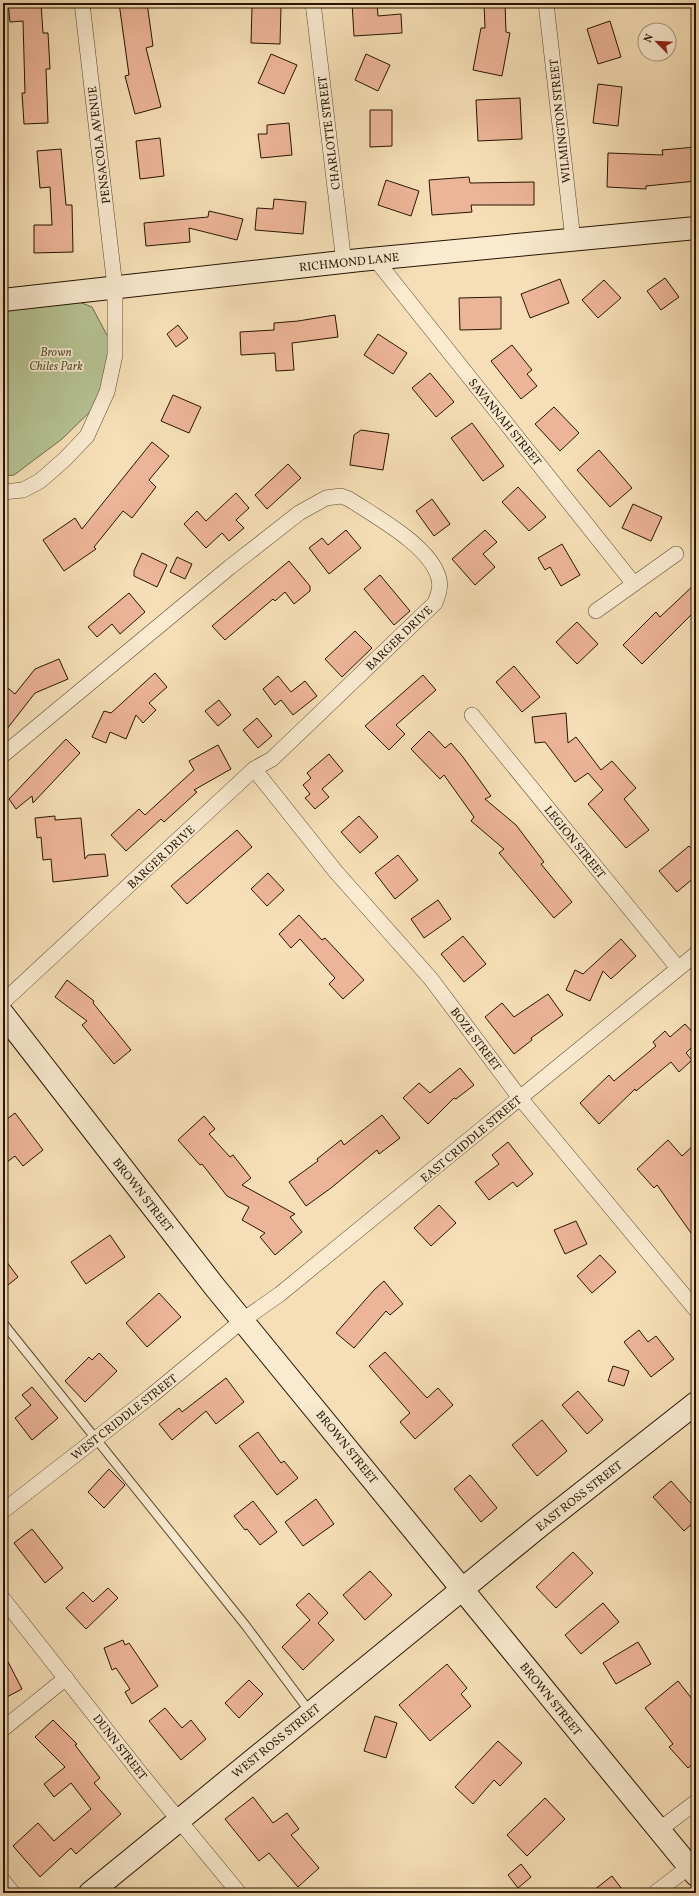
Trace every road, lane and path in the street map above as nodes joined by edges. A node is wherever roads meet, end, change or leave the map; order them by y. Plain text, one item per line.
1 (82, 3) edge
2 (313, 3) edge
3 (546, 3) edge
4 (693, 232) edge
5 (573, 240) junction
6 (376, 260) junction
7 (344, 263) junction
8 (115, 288) junction
9 (3, 300) edge
10 (3, 492) edge
11 (676, 554) dead end
12 (634, 584) junction
13 (596, 611) dead end
14 (472, 715) dead end
15 (3, 755) edge
16 (254, 769) junction
17 (696, 954) edge
18 (678, 968) junction
19 (3, 1002) edge
20 (3, 1014) edge
21 (520, 1098) junction
22 (696, 1310) edge
23 (243, 1320) junction
24 (3, 1323) edge
25 (696, 1403) edge
26 (95, 1440) junction
27 (3, 1511) edge
28 (462, 1589) junction
29 (3, 1599) edge
30 (66, 1678) junction
31 (311, 1713) junction
32 (3, 1729) edge
33 (696, 1802) edge
34 (178, 1821) junction
35 (659, 1830) junction
36 (692, 1871) edge
37 (3, 1881) edge
38 (12, 1893) edge
39 (90, 1893) edge
40 (239, 1893) edge
41 (655, 1893) edge

1 - 8 street, PENSACOLA AVENUE
2 - 7 street, CHARLOTTE STREET
3 - 5 street, WILMINGTON STREET
4 - 5 street, RICHMOND LANE
5 - 6 street, RICHMOND LANE
6 - 7 street, RICHMOND LANE
6 - 12 street, SAVANNAH STREET
7 - 8 street, RICHMOND LANE
8 - 9 street, RICHMOND LANE
8 - 10 street, PENSACOLA AVENUE
11 - 12 street
12 - 13 street
14 - 18 street, LEGION STREET
15 - 16 street, BARGER DRIVE
16 - 19 street, BARGER DRIVE
16 - 21 street, BOZE STREET
17 - 18 street, EAST CRIDDLE STREET
18 - 21 street, EAST CRIDDLE STREET
20 - 23 street, BROWN STREET
21 - 22 street, BOZE STREET
21 - 23 street, EAST CRIDDLE STREET
23 - 26 street, WEST CRIDDLE STREET
23 - 28 street, BROWN STREET
24 - 26 lane
25 - 28 street, EAST ROSS STREET
26 - 27 street, WEST CRIDDLE STREET
26 - 31 lane
28 - 31 street, WEST ROSS STREET
28 - 35 street, BROWN STREET
29 - 30 street, DUNN STREET
30 - 32 street
30 - 34 street, DUNN STREET
31 - 34 street, WEST ROSS STREET
33 - 35 street
34 - 39 street, WEST ROSS STREET
34 - 40 street, DUNN STREET
35 - 36 street, BROWN STREET
36 - 41 street
37 - 38 street

